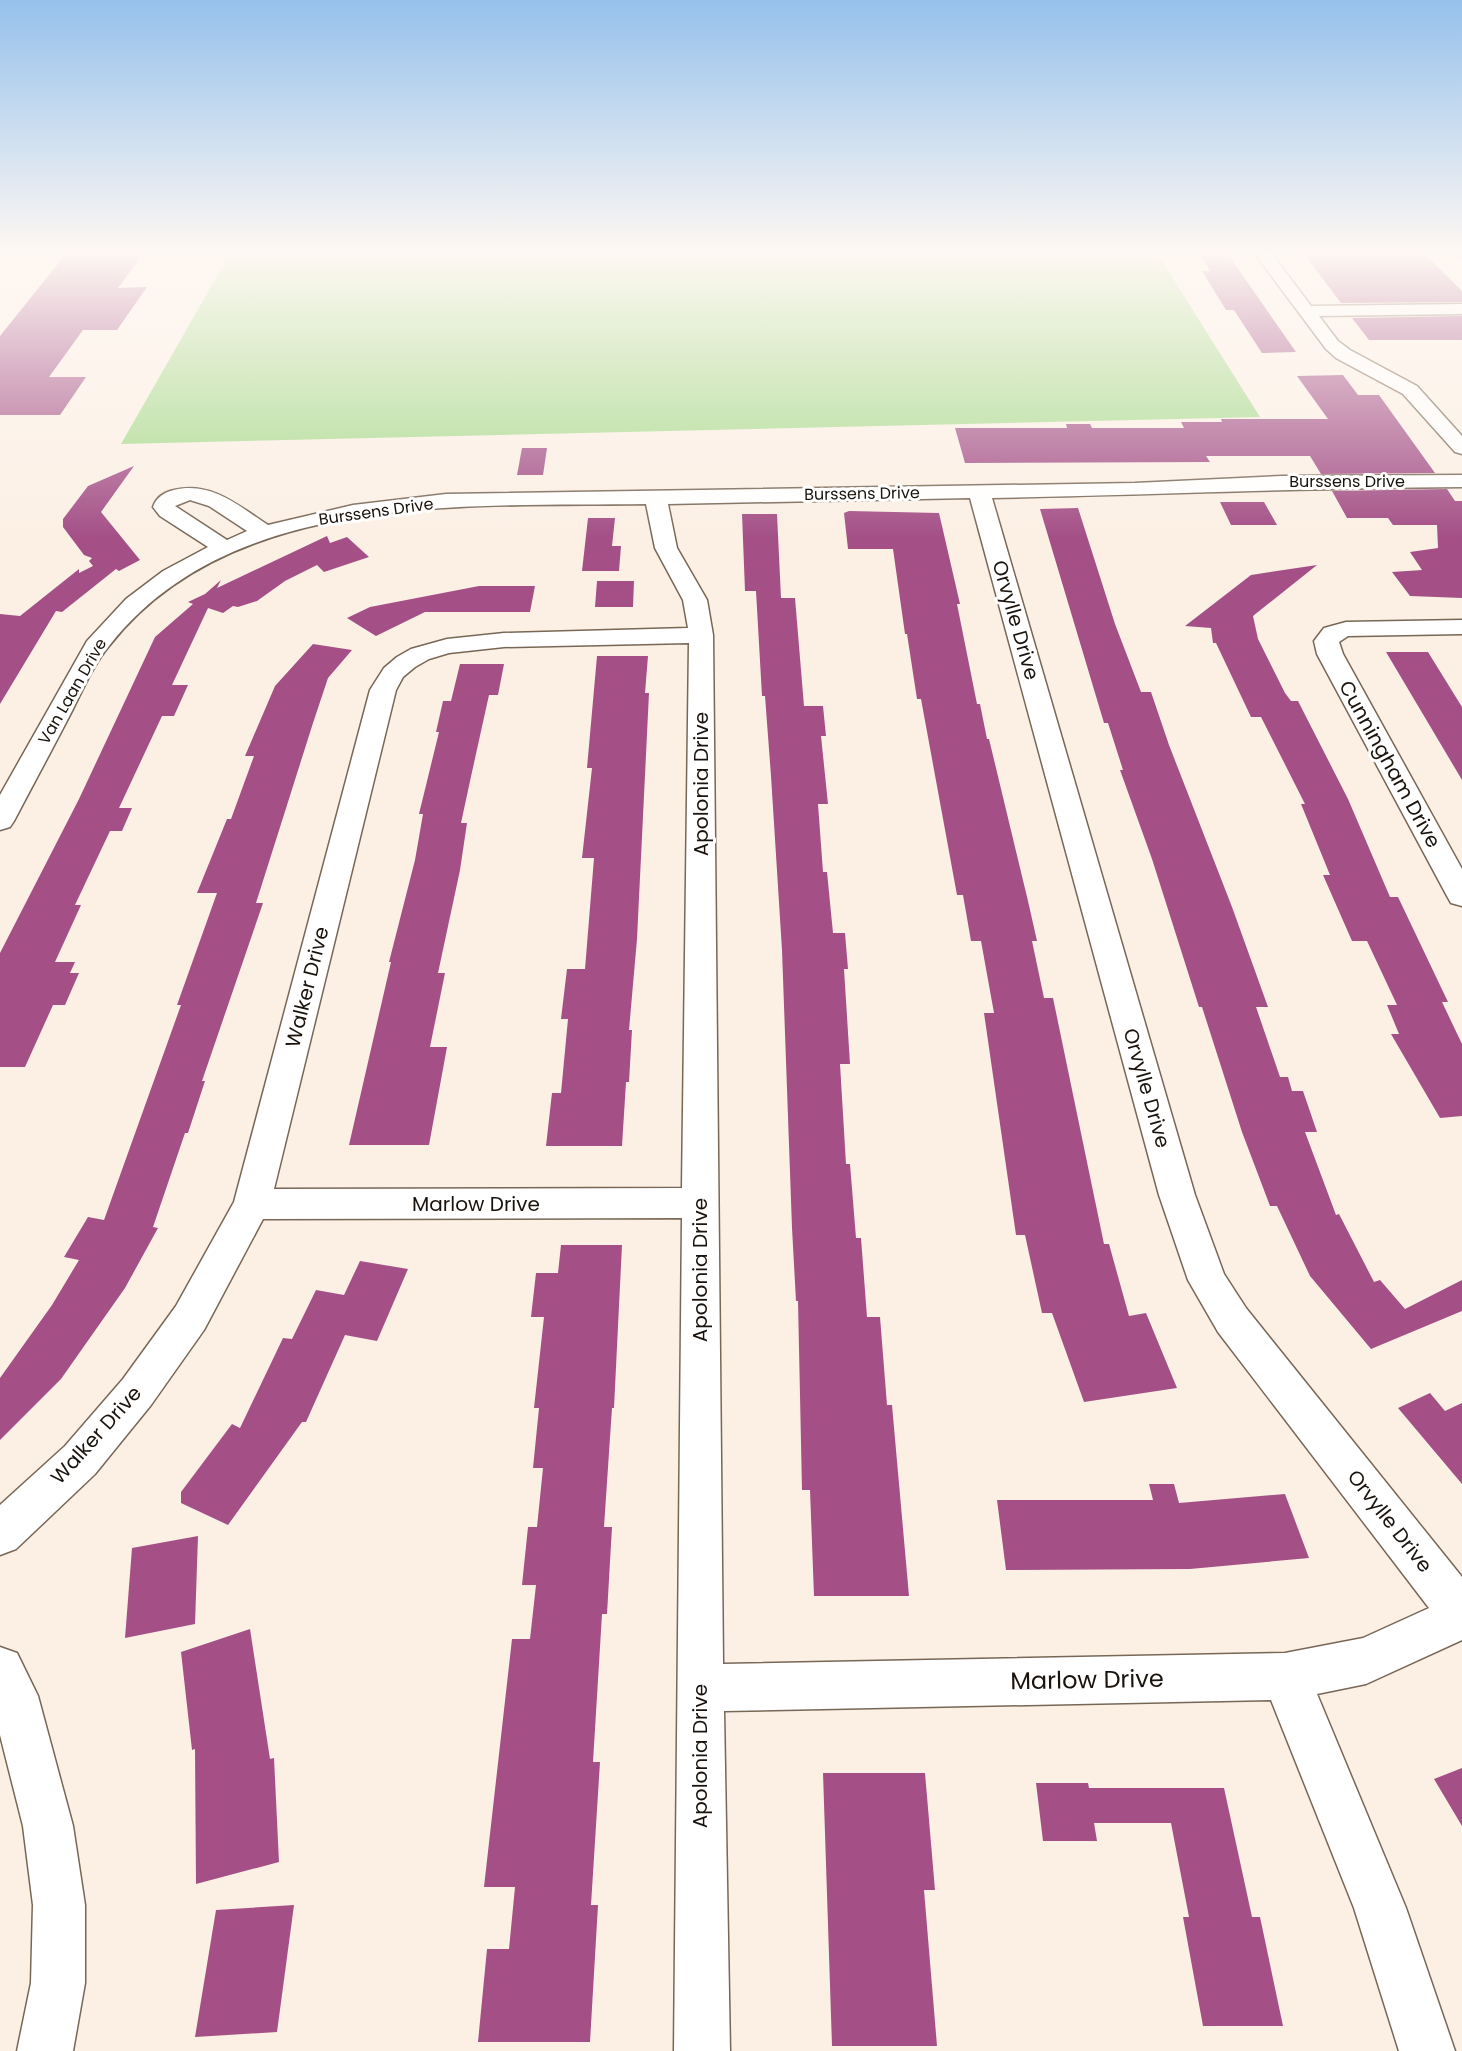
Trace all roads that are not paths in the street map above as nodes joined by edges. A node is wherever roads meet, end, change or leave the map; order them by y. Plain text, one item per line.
1 (1334, 346) edge
2 (1436, 416) junction
3 (1462, 417) edge
4 (1462, 448) edge
5 (1462, 481) edge
6 (979, 491) junction
7 (656, 497) junction
8 (265, 533) junction
9 (224, 548) junction
10 (1462, 627) edge
11 (701, 635) junction
12 (0, 821) edge
13 (1462, 896) edge
14 (700, 1203) junction
15 (252, 1204) junction
16 (0, 1534) edge
17 (1462, 1614) edge
18 (0, 1670) edge
19 (1285, 1676) junction
20 (700, 1688) junction
21 (45, 2051) edge
22 (702, 2051) edge
23 (1427, 2051) edge

1 - 2 street
2 - 3 street
2 - 4 street
5 - 6 street, Burssens Drive
6 - 7 street, Burssens Drive
6 - 17 street, Orvylle Drive
7 - 8 street, Burssens Drive
7 - 11 street, Apolonia Drive
8 - 9 street, Van Laan Drive
8 - 9 street
9 - 12 street, Van Laan Drive
10 - 13 street, Cunningham Drive
11 - 14 street, Apolonia Drive
11 - 15 street, Walker Drive
14 - 15 street, Marlow Drive
14 - 20 street, Apolonia Drive
15 - 16 street, Walker Drive
17 - 19 street, Marlow Drive
18 - 21 street
19 - 20 street, Marlow Drive
19 - 23 street
20 - 22 street, Apolonia Drive

